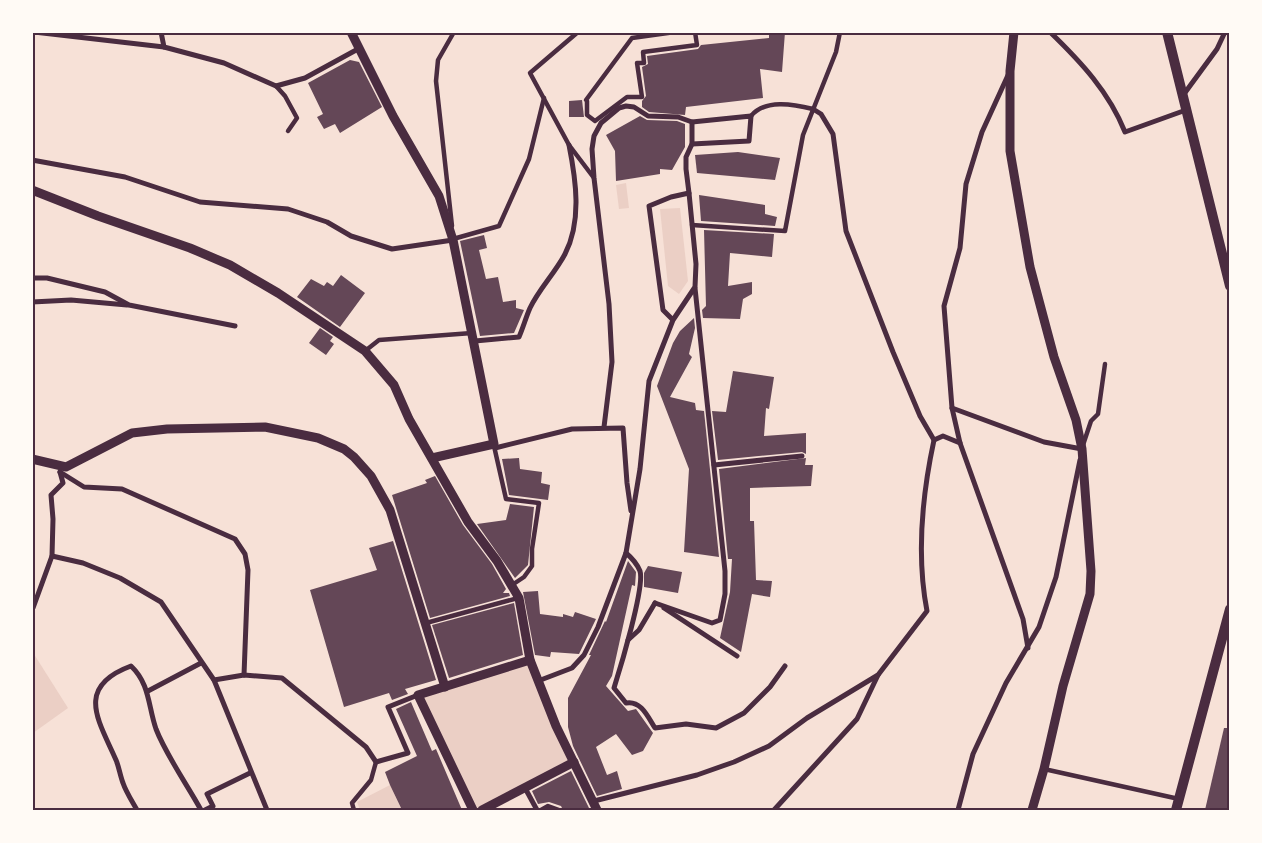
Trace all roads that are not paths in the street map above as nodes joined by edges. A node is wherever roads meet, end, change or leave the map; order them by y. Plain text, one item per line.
1 (34, 32) edge
2 (161, 32) edge
3 (351, 32) edge
4 (454, 32) edge
5 (578, 32) edge
6 (675, 32) edge
7 (695, 32) edge
8 (840, 32) edge
9 (1014, 32) edge
10 (1050, 32) edge
11 (1167, 32) edge
12 (1225, 32) edge
13 (164, 47) junction
14 (358, 49) junction
15 (1010, 71) junction
16 (276, 86) junction
17 (1183, 96) junction
18 (544, 98) junction
19 (813, 109) junction
20 (1186, 110) junction
21 (751, 116) junction
22 (692, 122) junction
23 (288, 131) dead end
24 (692, 144) junction
25 (569, 145) junction
26 (32, 160) edge
27 (594, 178) junction
28 (32, 190) edge
29 (689, 193) junction
30 (692, 224) junction
31 (453, 240) junction
32 (32, 278) edge
33 (1230, 286) edge
34 (695, 287) junction
35 (32, 302) edge
36 (128, 305) junction
37 (673, 320) junction
38 (235, 326) dead end
39 (474, 337) junction
40 (365, 351) junction
41 (1105, 364) dead end
42 (952, 408) junction
43 (604, 427) junction
44 (934, 440) junction
45 (960, 443) junction
46 (494, 446) junction
47 (1082, 449) junction
48 (802, 456) dead end
49 (432, 458) junction
50 (33, 461) edge
51 (714, 465) junction
52 (63, 470) junction
53 (632, 516) junction
54 (626, 553) junction
55 (52, 556) junction
56 (512, 585) junction
57 (519, 598) junction
58 (655, 602) junction
59 (33, 608) edge
60 (1230, 608) edge
61 (426, 623) junction
62 (628, 640) junction
63 (1028, 648) junction
64 (737, 656) dead end
65 (530, 660) junction
66 (201, 663) junction
67 (785, 666) dead end
68 (244, 675) junction
69 (878, 675) junction
70 (214, 680) junction
71 (538, 681) junction
72 (445, 687) junction
73 (148, 691) junction
74 (418, 695) junction
75 (376, 762) junction
76 (574, 762) junction
77 (1044, 770) junction
78 (250, 773) junction
79 (525, 788) junction
80 (1179, 799) junction
81 (594, 807) edge
82 (137, 810) edge
83 (203, 810) edge
84 (267, 810) edge
85 (354, 810) edge
86 (473, 810) edge
87 (482, 810) edge
88 (539, 810) edge
89 (559, 810) edge
90 (774, 810) edge
91 (958, 810) edge
92 (1032, 810) edge
93 (1176, 810) edge

1 - 13 street
2 - 13 street
3 - 14 street
4 - 31 street
5 - 18 street
6 - 7 street
8 - 19 street
9 - 15 street
10 - 20 street
11 - 17 main road
12 - 17 street
13 - 16 street
14 - 16 street
14 - 31 street
15 - 42 street
15 - 47 street
16 - 23 street
17 - 20 main road
18 - 25 street
18 - 31 street
19 - 21 street
19 - 30 street
19 - 44 street
20 - 33 main road
21 - 22 street
21 - 24 street
22 - 24 street
22 - 27 street
24 - 29 street
25 - 27 street
25 - 39 street
26 - 31 street
27 - 43 street
28 - 40 street
29 - 30 street
29 - 37 street
30 - 34 street
31 - 39 street
32 - 36 street
34 - 37 street
34 - 51 street
35 - 36 street
36 - 38 street
37 - 53 street
39 - 40 street
39 - 46 street
40 - 49 street
41 - 47 street
42 - 45 street
42 - 47 street
43 - 46 street
43 - 53 street
44 - 45 street
44 - 69 street
45 - 63 street
46 - 49 street
46 - 56 street
47 - 63 street
47 - 77 street
48 - 51 street
49 - 56 street
50 - 52 street
51 - 58 street
52 - 55 street
52 - 61 street
52 - 68 street
53 - 54 street
54 - 62 street
54 - 71 street
55 - 59 street
55 - 66 street
56 - 57 street
57 - 61 street
57 - 65 street
58 - 62 street
58 - 64 street
60 - 80 main road
61 - 72 street
62 - 67 street
63 - 91 street
65 - 71 street
65 - 72 street
66 - 70 street
66 - 73 street
68 - 70 street
68 - 75 street
69 - 81 street
69 - 90 street
70 - 78 street
71 - 76 street
72 - 74 street
73 - 82 street
73 - 83 street
74 - 75 street
74 - 86 street
75 - 85 street
76 - 79 street
76 - 81 street
77 - 80 street
77 - 92 street
78 - 83 street
78 - 84 street
79 - 87 street
79 - 88 street
80 - 93 main road
88 - 89 street

